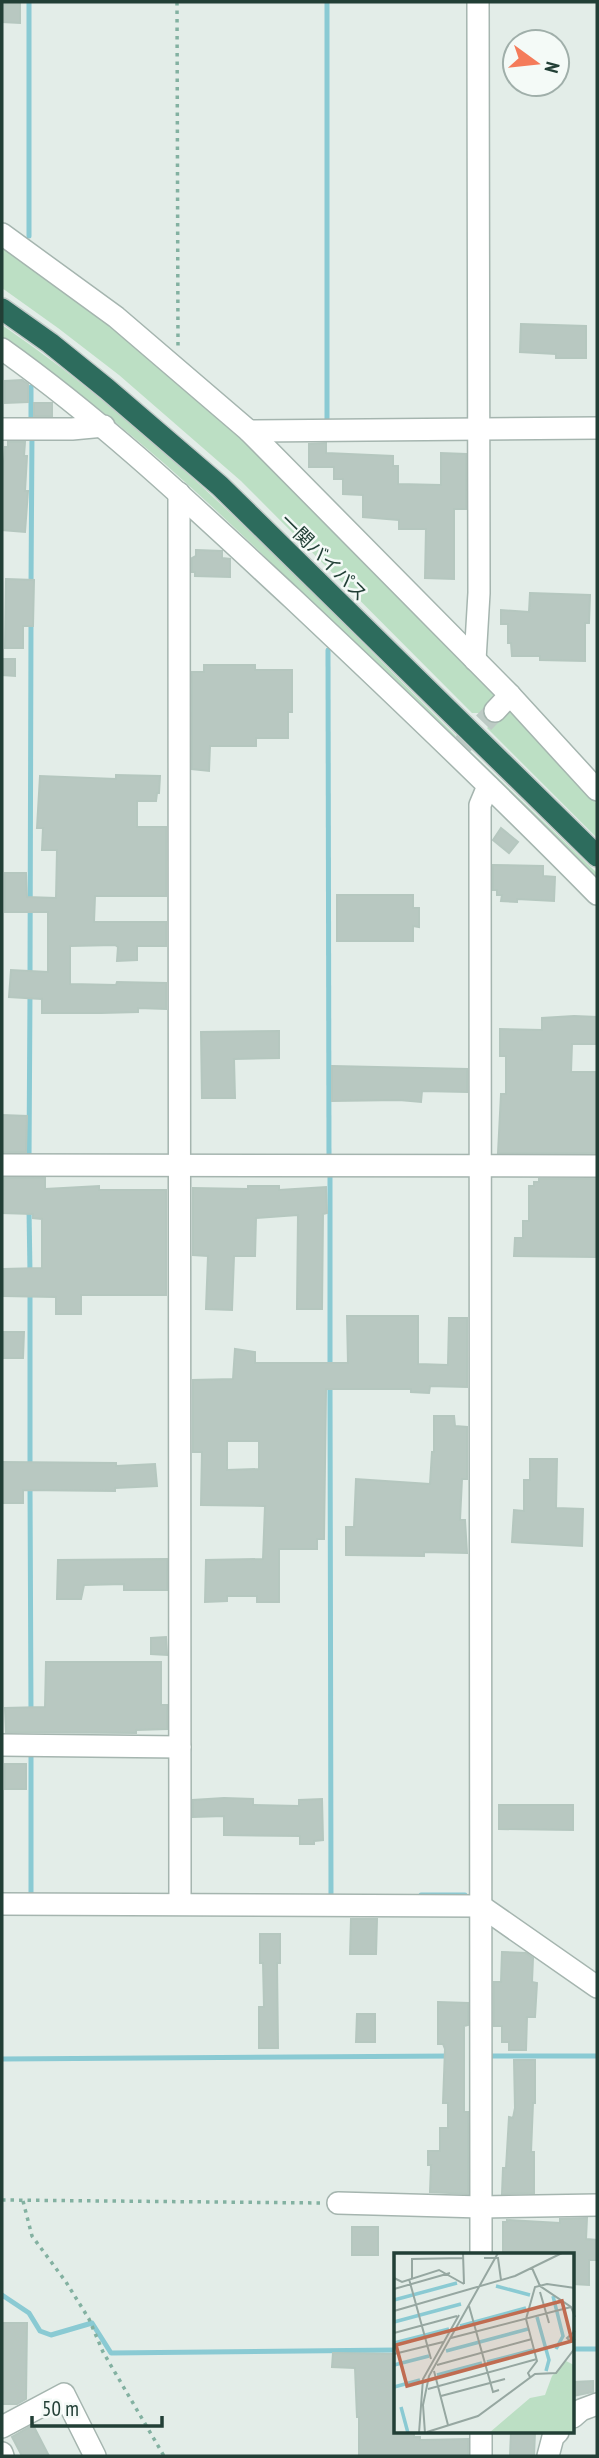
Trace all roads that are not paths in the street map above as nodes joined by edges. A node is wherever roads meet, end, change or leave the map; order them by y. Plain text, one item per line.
1 (478, 2) edge
2 (2, 234) edge
3 (2, 309) edge
4 (2, 349) edge
5 (104, 426) junction
6 (479, 428) junction
7 (597, 428) edge
8 (2, 429) edge
9 (249, 431) junction
10 (179, 493) junction
11 (475, 660) junction
12 (510, 695) junction
13 (495, 711) tunnel mouth
14 (488, 786) junction
15 (597, 790) edge
16 (597, 856) edge
17 (597, 894) edge
18 (2, 1165) edge
19 (480, 1165) junction
20 (180, 1166) junction
21 (597, 1166) edge
22 (2, 1745) edge
23 (180, 1747) junction
24 (2, 1904) edge
25 (180, 1904) junction
26 (481, 1906) junction
27 (597, 1987) edge
28 (338, 2203) road end
29 (597, 2205) edge
30 (481, 2207) junction
31 (481, 2253) edge
32 (597, 2404) edge
33 (574, 2416) edge
34 (2, 2427) edge
35 (481, 2434) edge
36 (556, 2434) edge
37 (95, 2456) edge
38 (481, 2456) edge
39 (548, 2456) edge

1 - 6 street
2 - 9 street
3 - 16 highway, 一関バイパス
4 - 5 street
5 - 8 street
5 - 10 street
6 - 7 street
6 - 9 street
6 - 11 street
9 - 11 street
10 - 14 street
10 - 20 street
11 - 12 street
12 - 13 street
12 - 15 street
14 - 17 street
14 - 19 street
18 - 20 street
19 - 20 street
19 - 21 street
19 - 26 street
20 - 23 street
22 - 23 street
23 - 25 street
24 - 25 street
25 - 26 street
26 - 27 street
26 - 30 street
28 - 30 street
29 - 30 street
30 - 31 street
32 - 33 street
34 - 37 street
35 - 38 street
36 - 39 street

